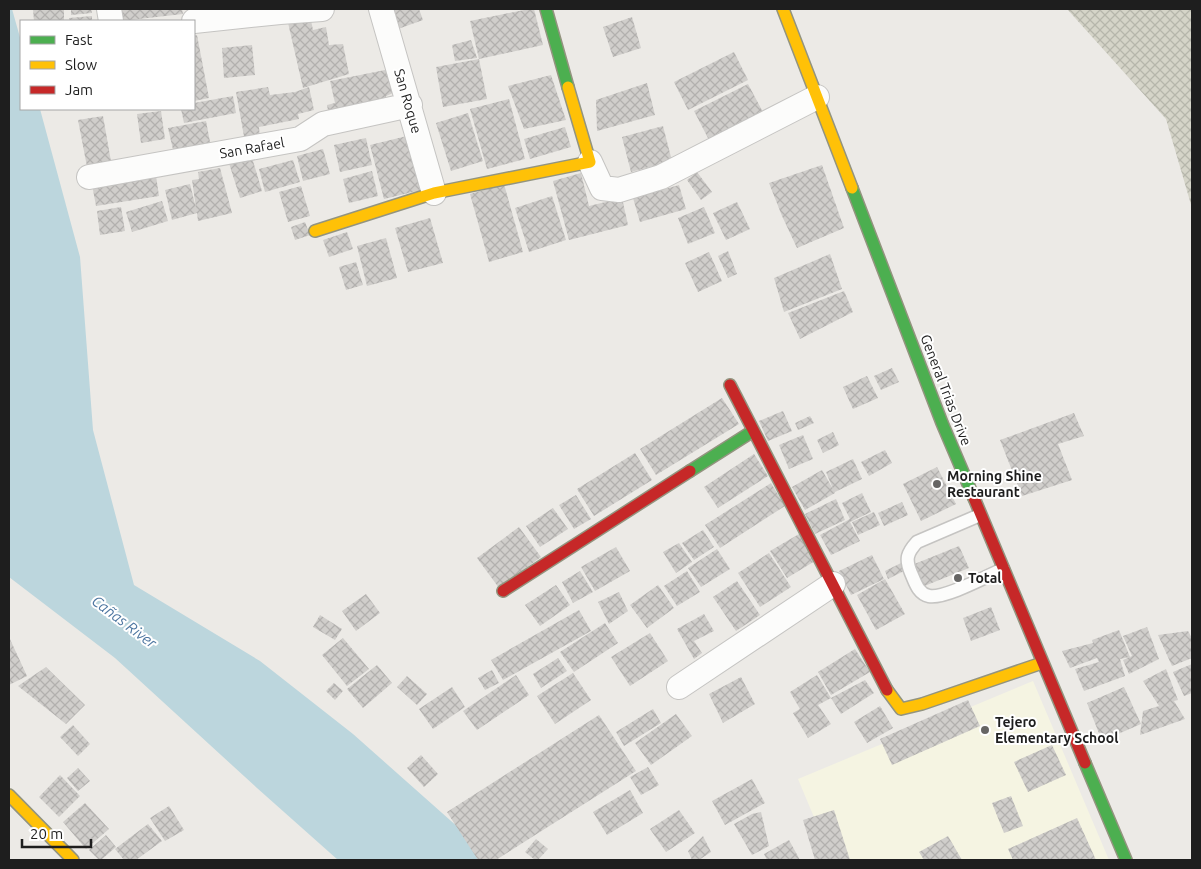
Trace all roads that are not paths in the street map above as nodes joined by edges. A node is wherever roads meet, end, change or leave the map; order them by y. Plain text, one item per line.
1 (322, 9) edge
2 (381, 9) edge
3 (546, 9) edge
4 (784, 9) edge
5 (195, 21) edge
6 (817, 97) junction
7 (410, 105) junction
8 (590, 162) junction
9 (89, 177) dead end
10 (434, 193) junction
11 (315, 230) dead end
12 (730, 385) dead end
13 (753, 431) junction
14 (980, 515) junction
15 (1003, 569) junction
16 (833, 584) junction
17 (503, 592) dead end
18 (1042, 663) junction
19 (679, 687) dead end
20 (9, 795) edge
21 (73, 860) edge
22 (1126, 860) edge

1 - 5 street
2 - 7 street, San Roque
3 - 8 street
4 - 6 street, General Trias Drive
6 - 8 street
6 - 14 street, General Trias Drive
7 - 9 street, San Rafael
7 - 10 street, San Roque
8 - 10 street
10 - 11 street
12 - 13 street
13 - 16 street
13 - 17 street
14 - 15 street, General Trias Drive
14 - 15 lane
15 - 18 street, General Trias Drive
16 - 18 street
16 - 19 street
18 - 22 street, General Trias Drive
20 - 21 street

